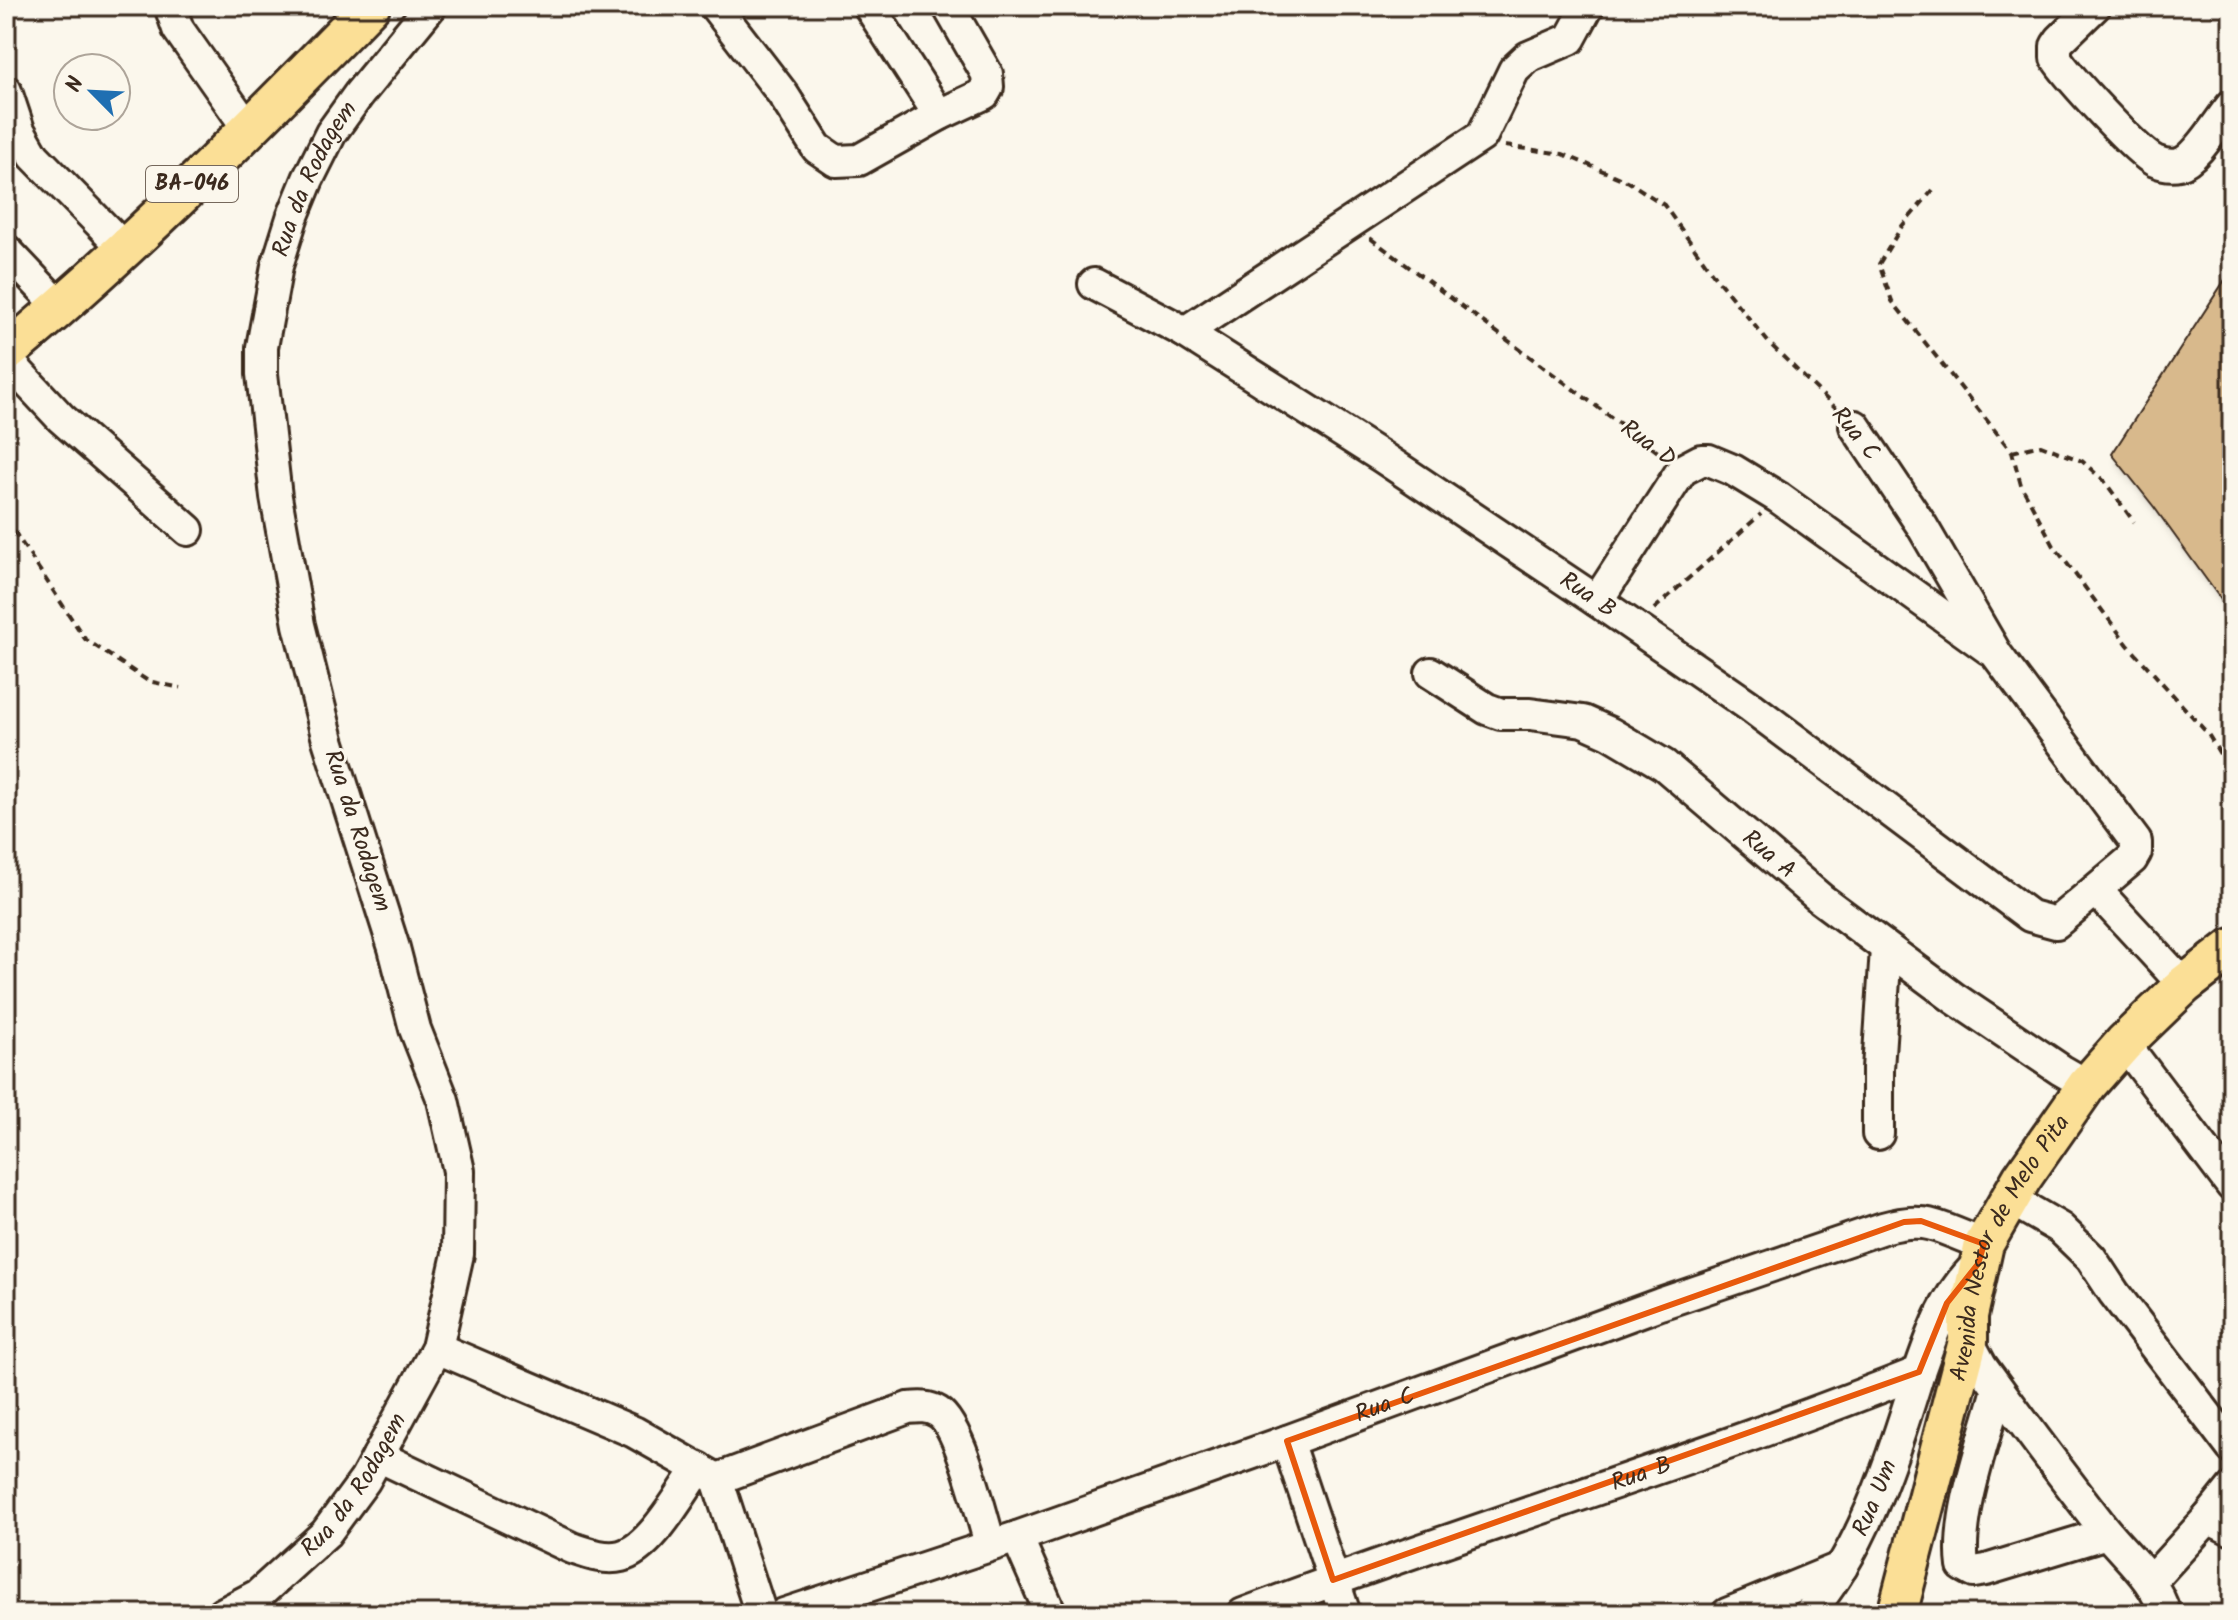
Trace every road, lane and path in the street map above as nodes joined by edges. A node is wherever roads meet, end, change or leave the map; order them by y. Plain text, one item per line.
1 (170, 6) edge
2 (370, 6) edge
3 (431, 6) edge
4 (715, 6) edge
5 (869, 6) edge
6 (948, 6) edge
7 (1588, 6) edge
8 (2095, 6) edge
9 (6, 91) edge
10 (2232, 105) edge
11 (939, 115) junction
12 (249, 130) junction
13 (1462, 150) junction
14 (1933, 190) dead end
15 (1349, 222) junction
16 (124, 248) junction
17 (6, 250) edge
18 (1094, 284) dead end
19 (61, 308) junction
20 (1185, 332) junction
21 (6, 356) edge
22 (1855, 426) joint
23 (2012, 452) junction
24 (1682, 470) junction
25 (1779, 498) junction
26 (6, 519) edge
27 (2134, 522) dead end
28 (188, 530) dead end
29 (1597, 601) junction
30 (1634, 626) junction
31 (1997, 655) junction
32 (1431, 673) dead end
33 (181, 688) dead end
34 (2232, 774) edge
35 (2097, 891) junction
36 (2232, 948) edge
37 (1886, 949) junction
38 (2184, 985) junction
39 (2124, 1043) junction
40 (2087, 1085) junction
41 (1878, 1134) dead end
42 (2232, 1186) edge
43 (2008, 1198) junction
44 (1981, 1254) junction
45 (1968, 1341) junction
46 (437, 1348) junction
47 (1919, 1372) junction
48 (1998, 1389) junction
49 (1287, 1441) junction
50 (2232, 1448) edge
51 (378, 1456) junction
52 (708, 1474) junction
53 (2232, 1488) edge
54 (2220, 1524) edge
55 (2107, 1533) junction
56 (1004, 1541) junction
57 (1842, 1567) junction
58 (1333, 1580) junction
59 (2151, 1581) junction
60 (262, 1605) edge
61 (222, 1614) edge
62 (761, 1614) edge
63 (784, 1614) edge
64 (1051, 1614) edge
65 (1243, 1614) edge
66 (1345, 1614) edge
67 (1727, 1614) edge
68 (1809, 1614) edge
69 (1897, 1614) edge
70 (2165, 1614) edge

1 - 12 street
2 - 12 main road, BA-046
3 - 46 street, Rua da Rodagem
4 - 11 street
5 - 11 street
6 - 11 street
7 - 13 street
8 - 10 street
9 - 16 street
12 - 16 main road, BA-046
13 - 15 street
13 - 22 path, Rua C
14 - 23 path
15 - 20 street
15 - 24 path, Rua D
16 - 19 main road, BA-046
17 - 19 street
18 - 20 street, Rua B
19 - 21 main road, BA-046
20 - 29 street, Rua B
21 - 28 street
22 - 31 street, Rua C
23 - 27 path
23 - 34 path
24 - 25 street, Rua D
24 - 29 street
25 - 30 path
25 - 31 street, Rua D
26 - 33 path
29 - 30 street, Rua B
30 - 35 street, Rua B
31 - 35 street, Rua C
32 - 37 street, Rua A
35 - 38 street
36 - 38 main road, Avenida Nestor de Melo Pita
37 - 40 street, Rua A
37 - 41 street
38 - 39 main road, Avenida Nestor de Melo Pita
39 - 40 main road, Avenida Nestor de Melo Pita
39 - 42 street
40 - 43 main road, Avenida Nestor de Melo Pita
43 - 44 main road, Avenida Nestor de Melo Pita
43 - 50 street
44 - 45 main road, Avenida Nestor de Melo Pita
44 - 47 street
44 - 49 street, Rua C
45 - 48 street
45 - 69 main road, Avenida Nestor de Melo Pita
46 - 51 street, Rua da Rodagem
46 - 52 street
47 - 57 street, Rua Um
47 - 58 street, Rua B
48 - 55 street
48 - 55 street
49 - 56 street, Rua C
49 - 58 street
51 - 52 street
51 - 60 street, Rua da Rodagem
52 - 56 street
52 - 62 street
53 - 54 street
54 - 59 street
55 - 59 street
56 - 63 street, Rua C
56 - 64 street
57 - 67 street
57 - 68 street, Rua Um
58 - 65 street, Rua B
58 - 66 street
59 - 70 street
60 - 61 street, Rua da Rodagem

